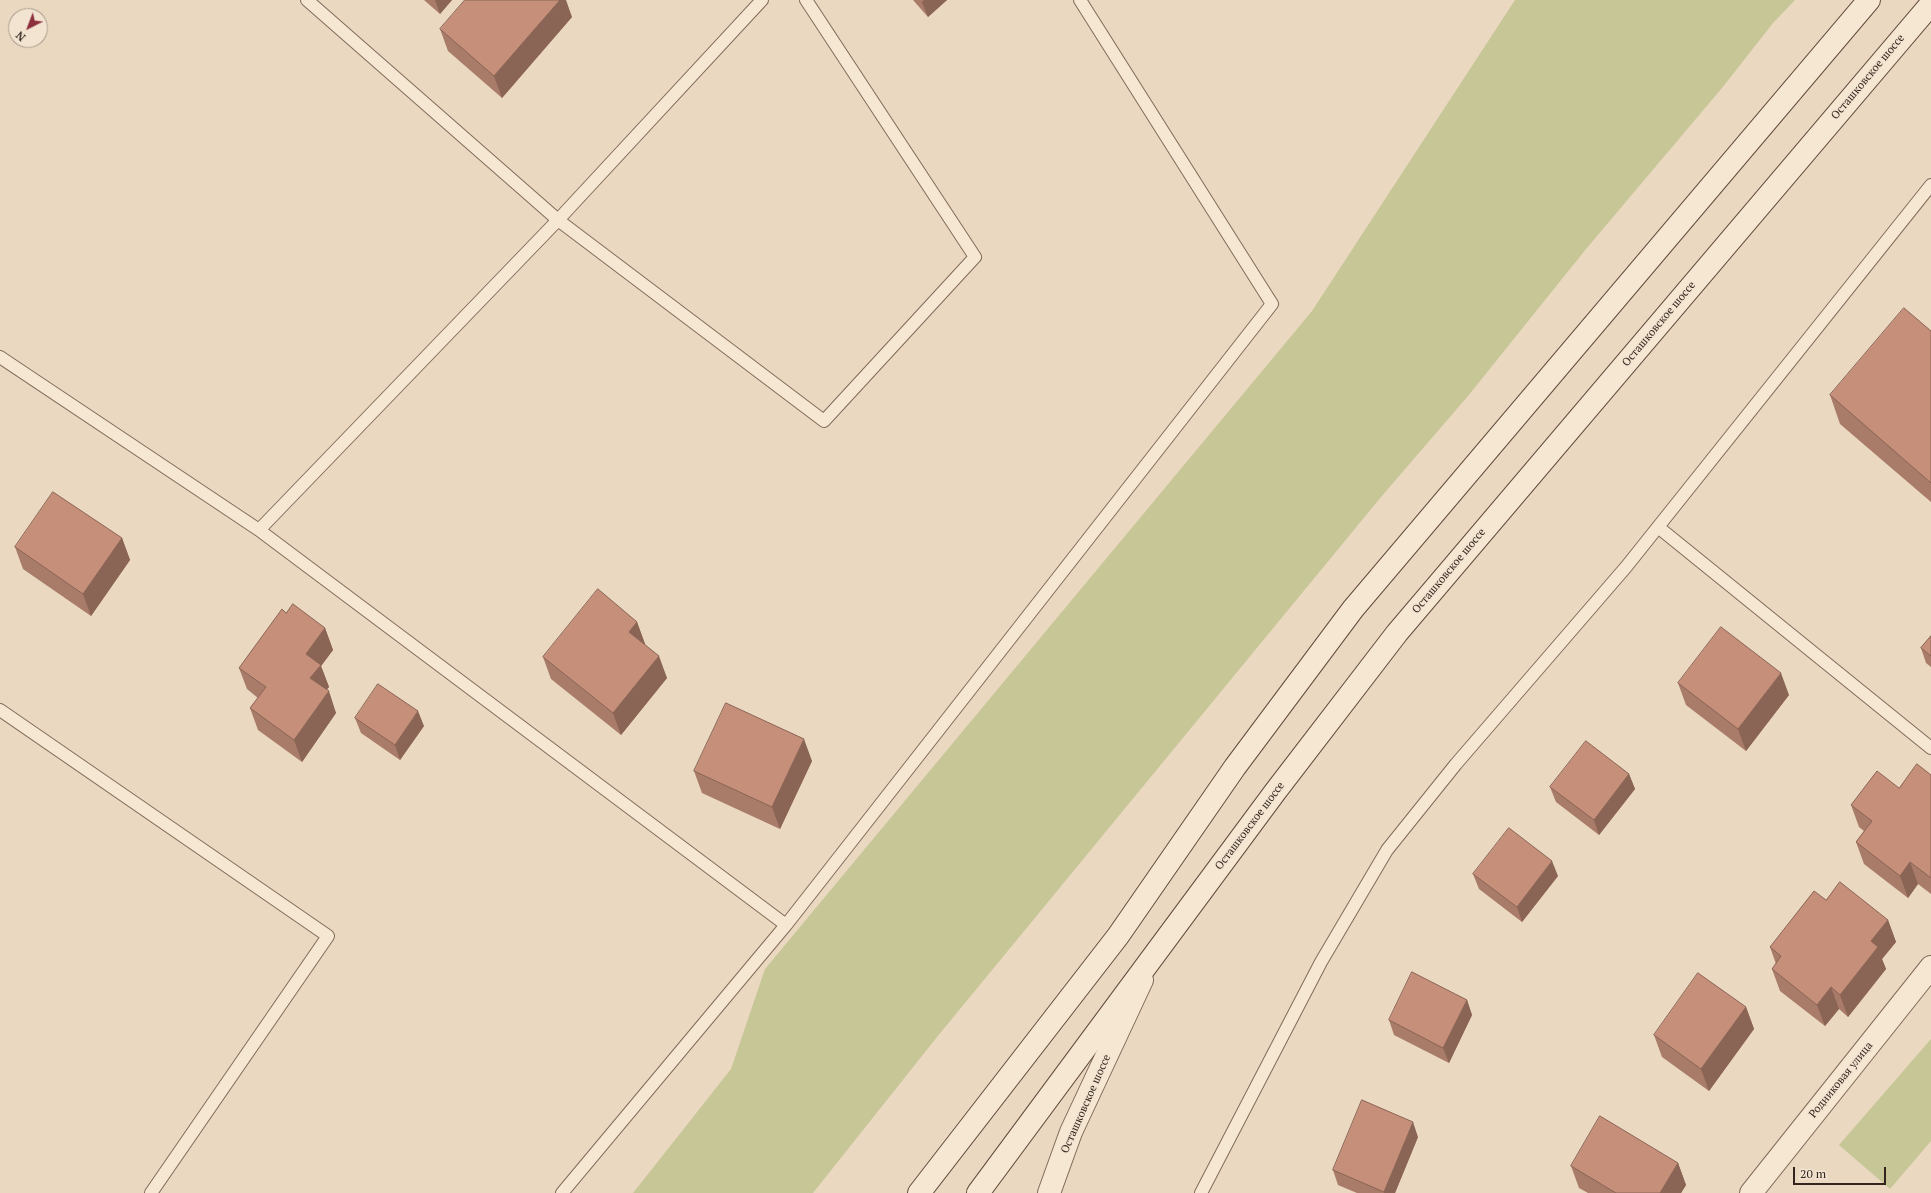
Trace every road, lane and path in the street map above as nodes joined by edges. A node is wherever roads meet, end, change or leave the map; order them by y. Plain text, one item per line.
1 (307, 0) edge
2 (762, 0) edge
3 (806, 0) edge
4 (1080, 0) edge
5 (1869, 0) edge
6 (1931, 4) edge
7 (1931, 184) edge
8 (558, 220) junction
9 (0, 357) edge
10 (1658, 527) junction
11 (259, 530) junction
12 (0, 710) edge
13 (1931, 748) edge
14 (786, 925) junction
15 (1152, 959) junction
16 (1931, 967) edge
17 (151, 1193) edge
18 (562, 1193) edge
19 (919, 1193) edge
20 (978, 1193) edge
21 (1049, 1193) edge
22 (1201, 1193) edge
23 (1751, 1193) edge

1 - 8 lane
2 - 8 lane
3 - 8 lane
4 - 14 lane
5 - 19 main road
6 - 15 main road, Осташковское шоссе
7 - 10 lane
8 - 11 lane
9 - 11 lane
10 - 13 lane
10 - 22 lane
11 - 14 lane
12 - 17 lane
14 - 18 lane
15 - 20 main road
15 - 21 main road, Осташковское шоссе
16 - 23 main road, Родниковая улица

